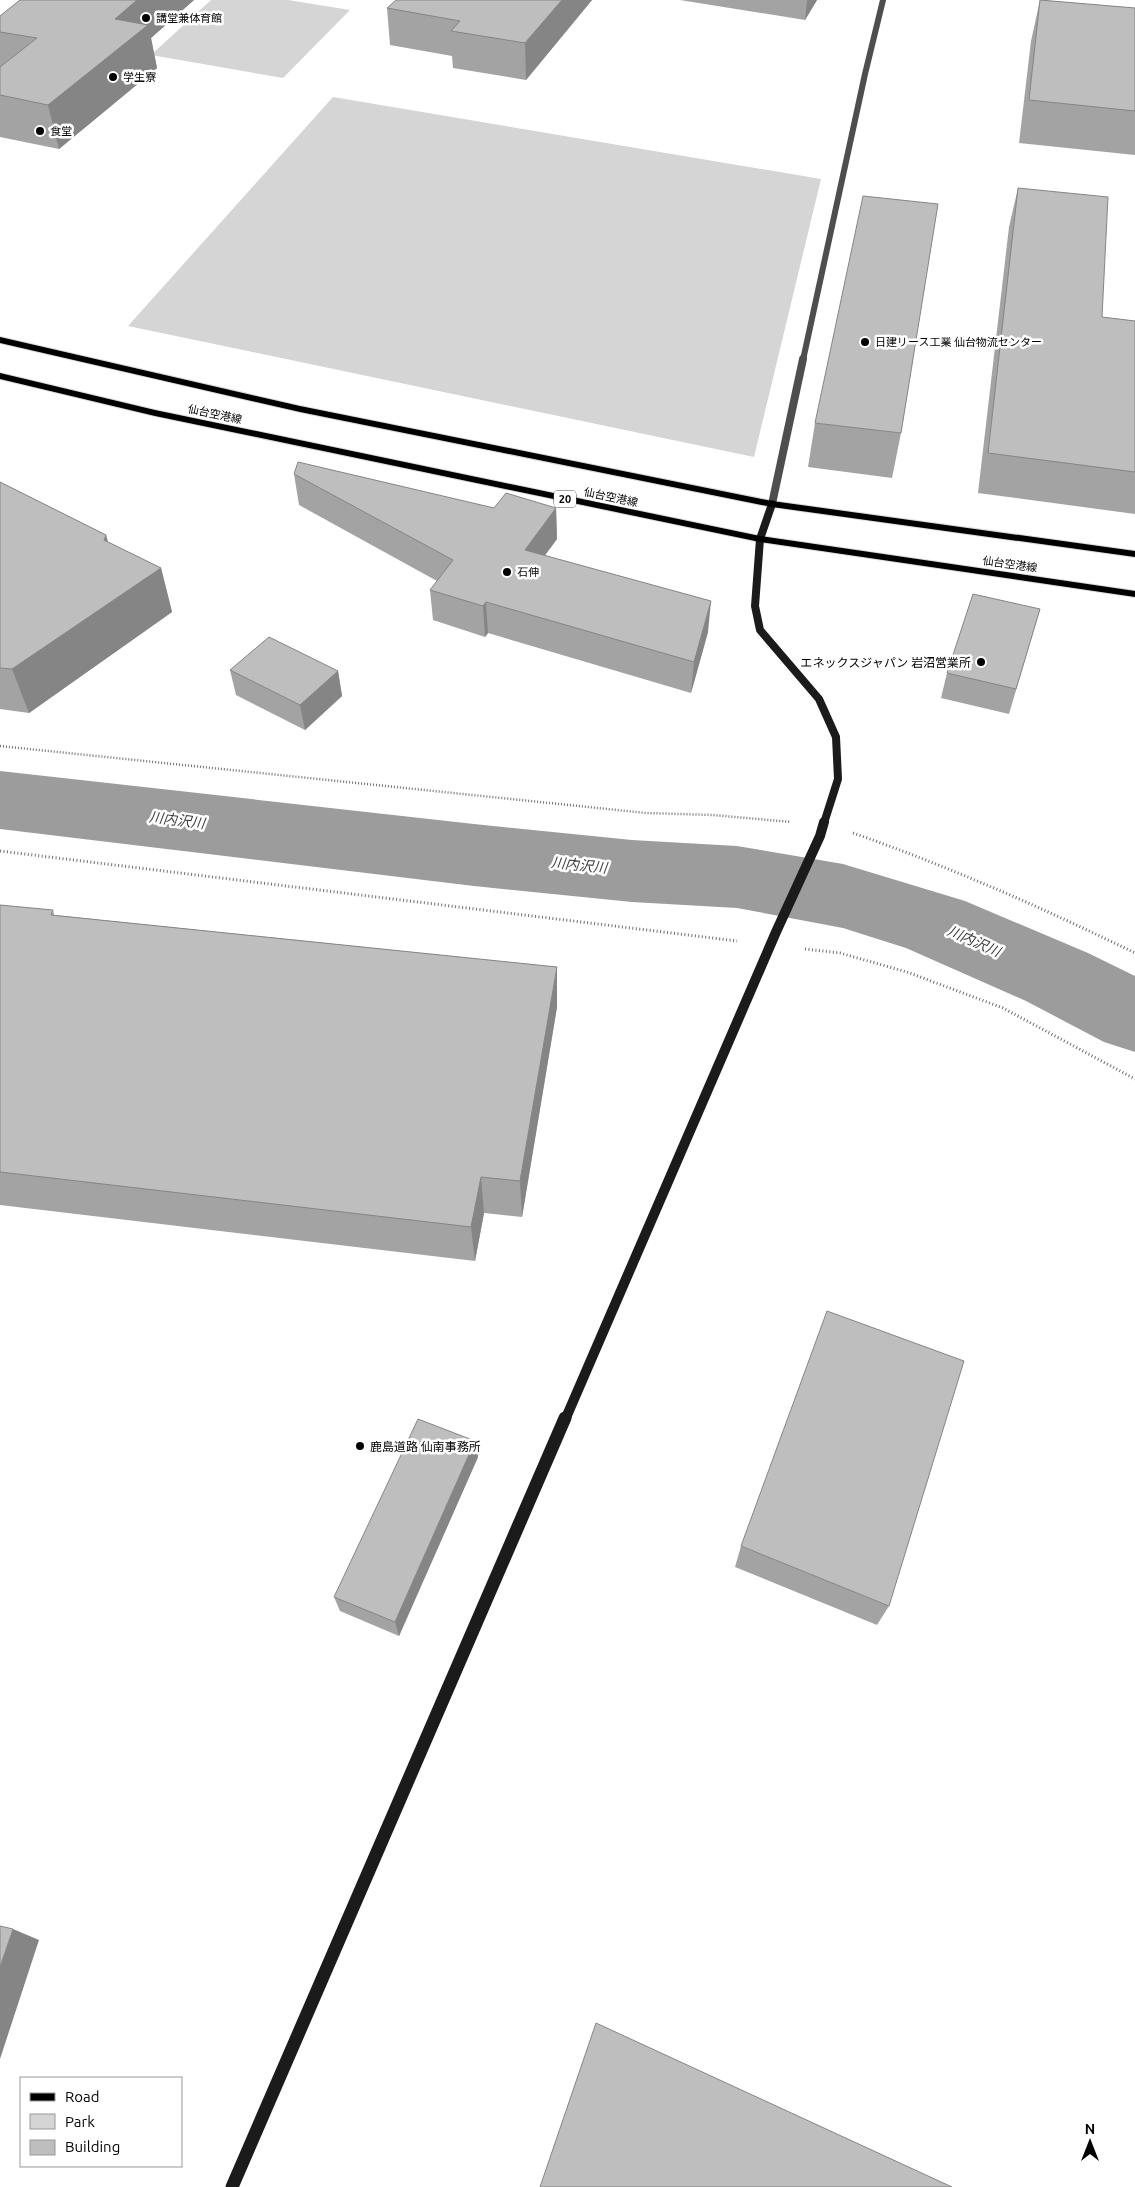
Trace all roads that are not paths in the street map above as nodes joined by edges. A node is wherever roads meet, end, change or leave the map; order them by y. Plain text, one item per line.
1 (883, 0) edge
2 (0, 340) edge
3 (0, 376) edge
4 (772, 504) junction
5 (760, 539) junction
6 (1135, 554) edge
7 (1135, 594) edge
8 (232, 2187) edge

1 - 4 lane
2 - 4 main road, 仙台空港線
3 - 5 main road, 仙台空港線 / 20
4 - 5 street
4 - 6 main road, 仙台空港線
5 - 7 main road, 仙台空港線 / 20
5 - 8 street

